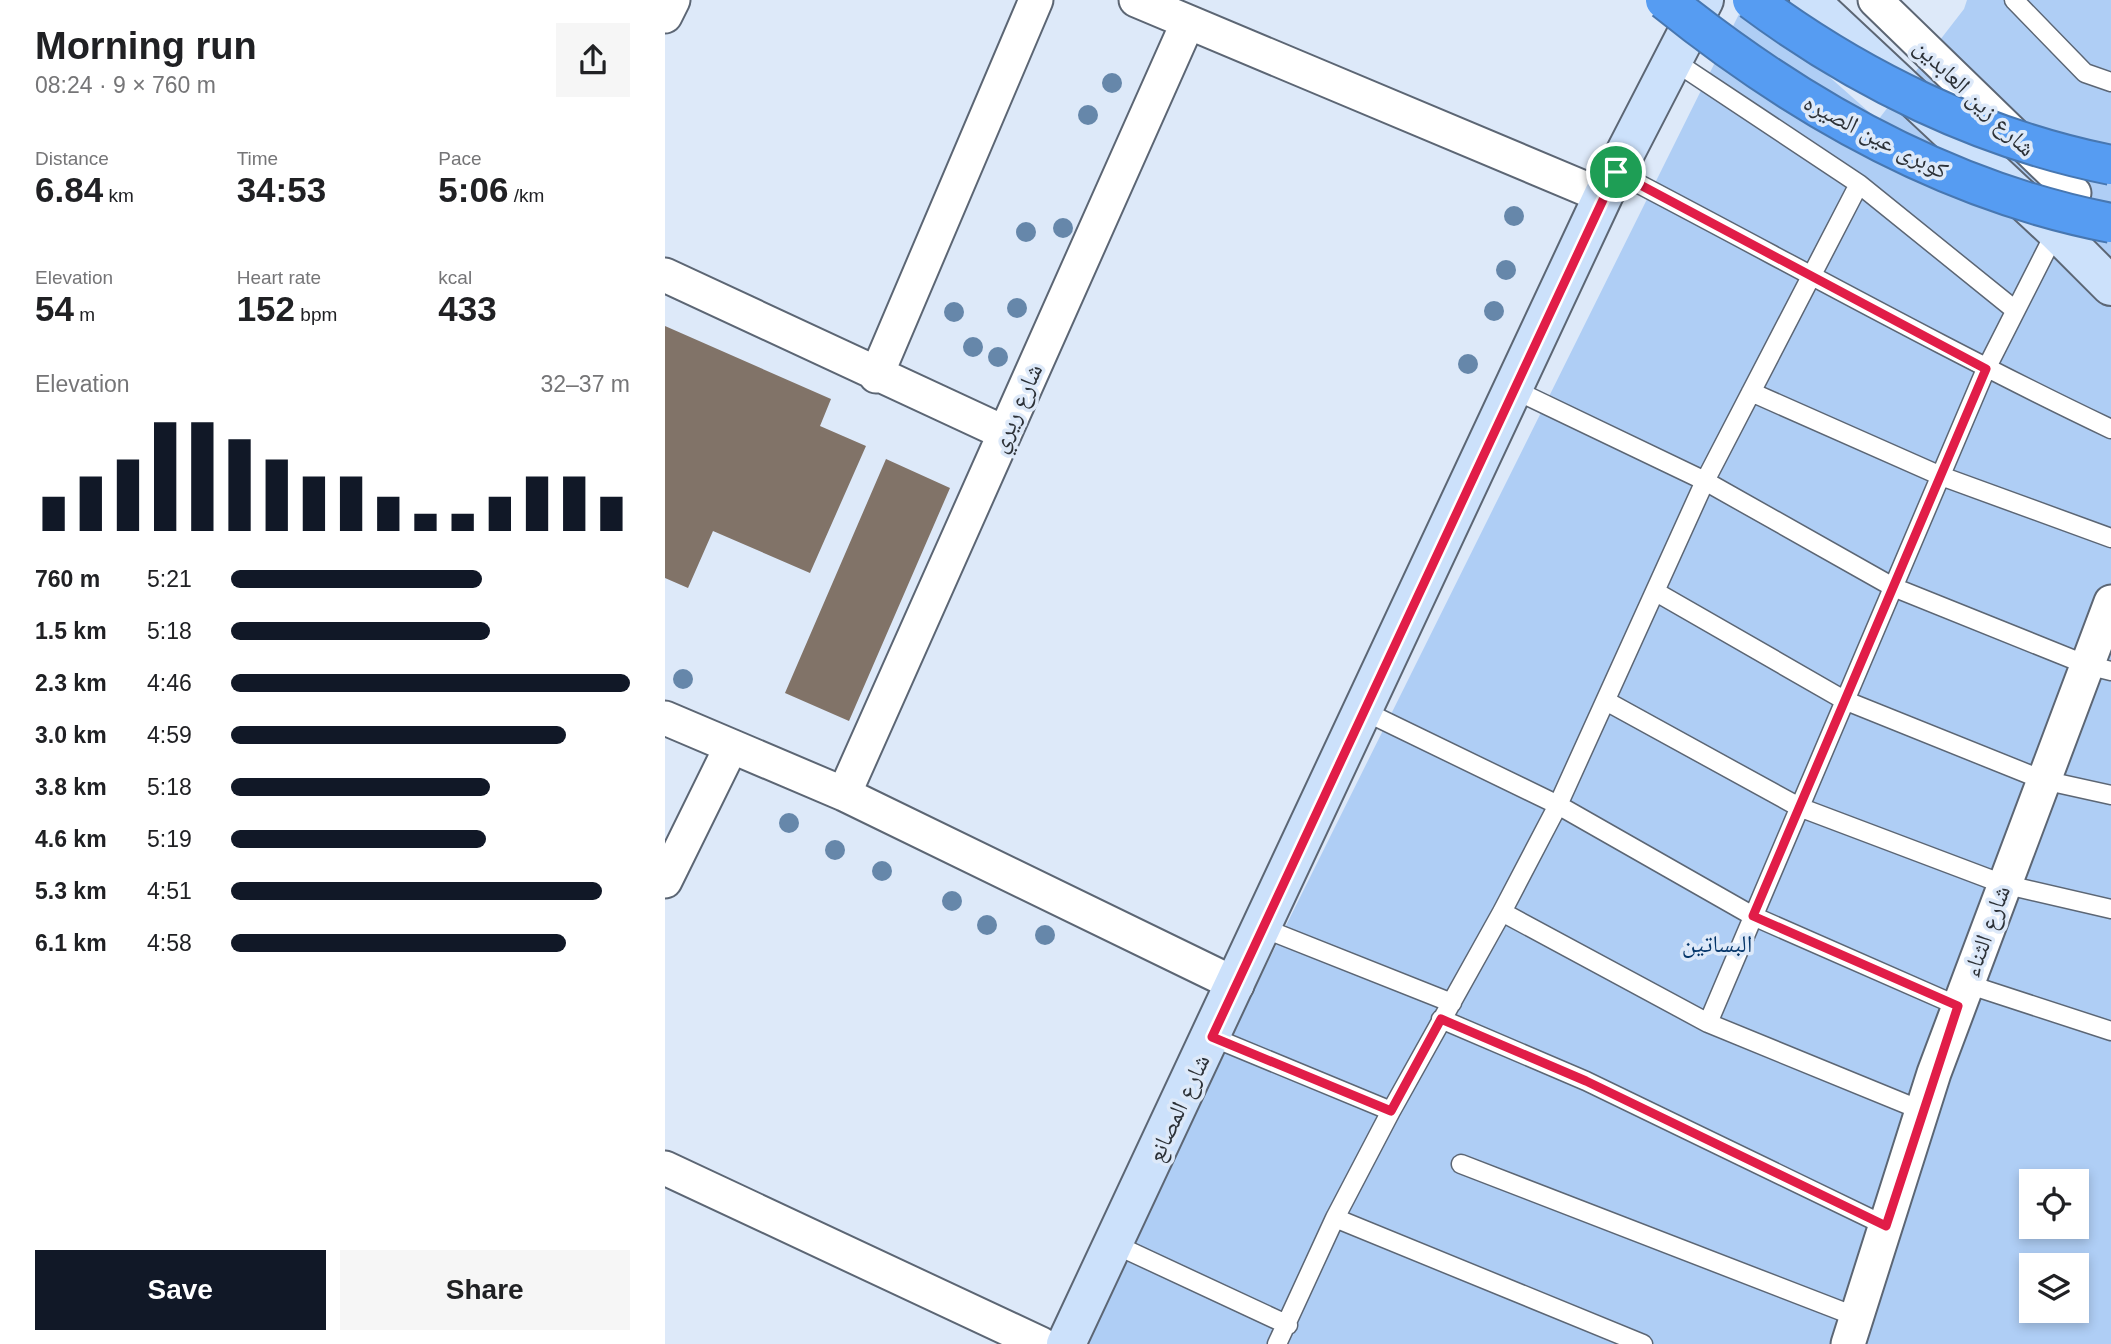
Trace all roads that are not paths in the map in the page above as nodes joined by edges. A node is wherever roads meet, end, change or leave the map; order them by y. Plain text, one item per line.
1 (673, 0) edge
2 (1036, 0) edge
3 (1136, 0) edge
4 (1655, 0) edge
5 (1665, 0) edge
6 (1705, 0) edge
7 (1752, 0) edge
8 (1809, 0) edge
9 (1875, 0) edge
10 (2014, 0) edge
11 (665, 16) edge
12 (1188, 22) junction
13 (1681, 47) junction
14 (2110, 79) edge
15 (2111, 165) edge
16 (1609, 184) junction
17 (1859, 184) junction
18 (2074, 193) junction
19 (2111, 224) edge
20 (2056, 231) junction
21 (1812, 274) junction
22 (665, 275) edge
23 (2111, 286) edge
24 (2015, 310) junction
25 (1986, 369) junction
26 (876, 376) junction
27 (1513, 389) junction
28 (1751, 392) junction
29 (2111, 429) edge
30 (1005, 433) junction
31 (1941, 476) junction
32 (1705, 481) junction
33 (2111, 538) edge
34 (1893, 587) junction
35 (1656, 592) junction
36 (2111, 602) edge
37 (2099, 668) edge
38 (1845, 700) junction
39 (1606, 701) junction
40 (1364, 711) junction
41 (665, 718) edge
42 (731, 747) junction
43 (2043, 780) junction
44 (844, 794) junction
45 (2111, 796) edge
46 (1558, 805) junction
47 (1799, 807) junction
48 (665, 881) edge
49 (2003, 884) junction
50 (2111, 909) edge
51 (1502, 912) junction
52 (1753, 916) junction
53 (1263, 928) junction
54 (1237, 985) junction
55 (1963, 995) junction
56 (1452, 1003) junction
57 (1441, 1019) junction
58 (1709, 1023) junction
59 (2111, 1031) edge
60 (1212, 1037) junction
61 (1391, 1111) junction
62 (1923, 1111) junction
63 (1461, 1164) dead end
64 (665, 1168) edge
65 (1335, 1218) junction
66 (1886, 1226) junction
67 (1114, 1244) junction
68 (1287, 1325) junction
69 (1852, 1331) edge
70 (1041, 1344) edge
71 (1066, 1344) edge
72 (1277, 1344) edge
73 (1643, 1344) edge

1 - 11 street
2 - 26 street
3 - 12 street
4 - 13 street
5 - 19 highway, كوبرى عين الصيره, bridge
6 - 13 street, شارع المصانع
7 - 15 highway, كوبرى عين الصيره, bridge
8 - 20 street
9 - 18 street, شارع زين العابدين
10 - 14 lane
12 - 16 street
12 - 30 street, شارع ريري
13 - 16 street, شارع المصانع
13 - 17 lane
16 - 21 lane
16 - 27 street, شارع المصانع
17 - 21 lane
17 - 24 lane
18 - 19 street
18 - 20 street
20 - 23 street
20 - 24 lane
21 - 25 lane
21 - 28 lane
22 - 26 street
24 - 25 lane
25 - 29 lane
25 - 31 lane
26 - 30 street
27 - 32 lane
27 - 40 street, شارع المصانع
28 - 31 lane
28 - 32 lane
30 - 44 street, شارع ريري
31 - 33 lane
31 - 34 lane
32 - 34 lane
32 - 35 lane
34 - 37 lane
34 - 38 lane
35 - 38 lane
35 - 39 lane
36 - 37 street, شارع الثناء
37 - 43 street, شارع الثناء
38 - 43 lane
38 - 47 lane
39 - 46 lane
39 - 47 lane
40 - 46 lane
40 - 53 street, شارع المصانع
41 - 42 street
42 - 44 street
42 - 48 street
43 - 45 lane
43 - 49 street, شارع الثناء
44 - 54 street
46 - 51 lane
46 - 52 lane
47 - 49 lane
47 - 52 lane
49 - 50 lane
49 - 55 street, شارع الثناء
51 - 56 lane
51 - 58 lane
52 - 55 lane
52 - 58 lane
53 - 54 street, شارع المصانع
53 - 56 lane
54 - 60 street, شارع المصانع
55 - 59 lane
55 - 62 street, شارع الثناء
56 - 57 lane
57 - 61 lane
57 - 66 lane
58 - 62 lane
60 - 61 lane
60 - 67 street, شارع المصانع
61 - 65 lane
62 - 66 street, شارع الثناء
63 - 69 lane
64 - 70 street
65 - 68 lane
65 - 73 lane
66 - 69 street, شارع الثناء
67 - 68 lane
67 - 71 street, شارع المصانع
68 - 72 lane

